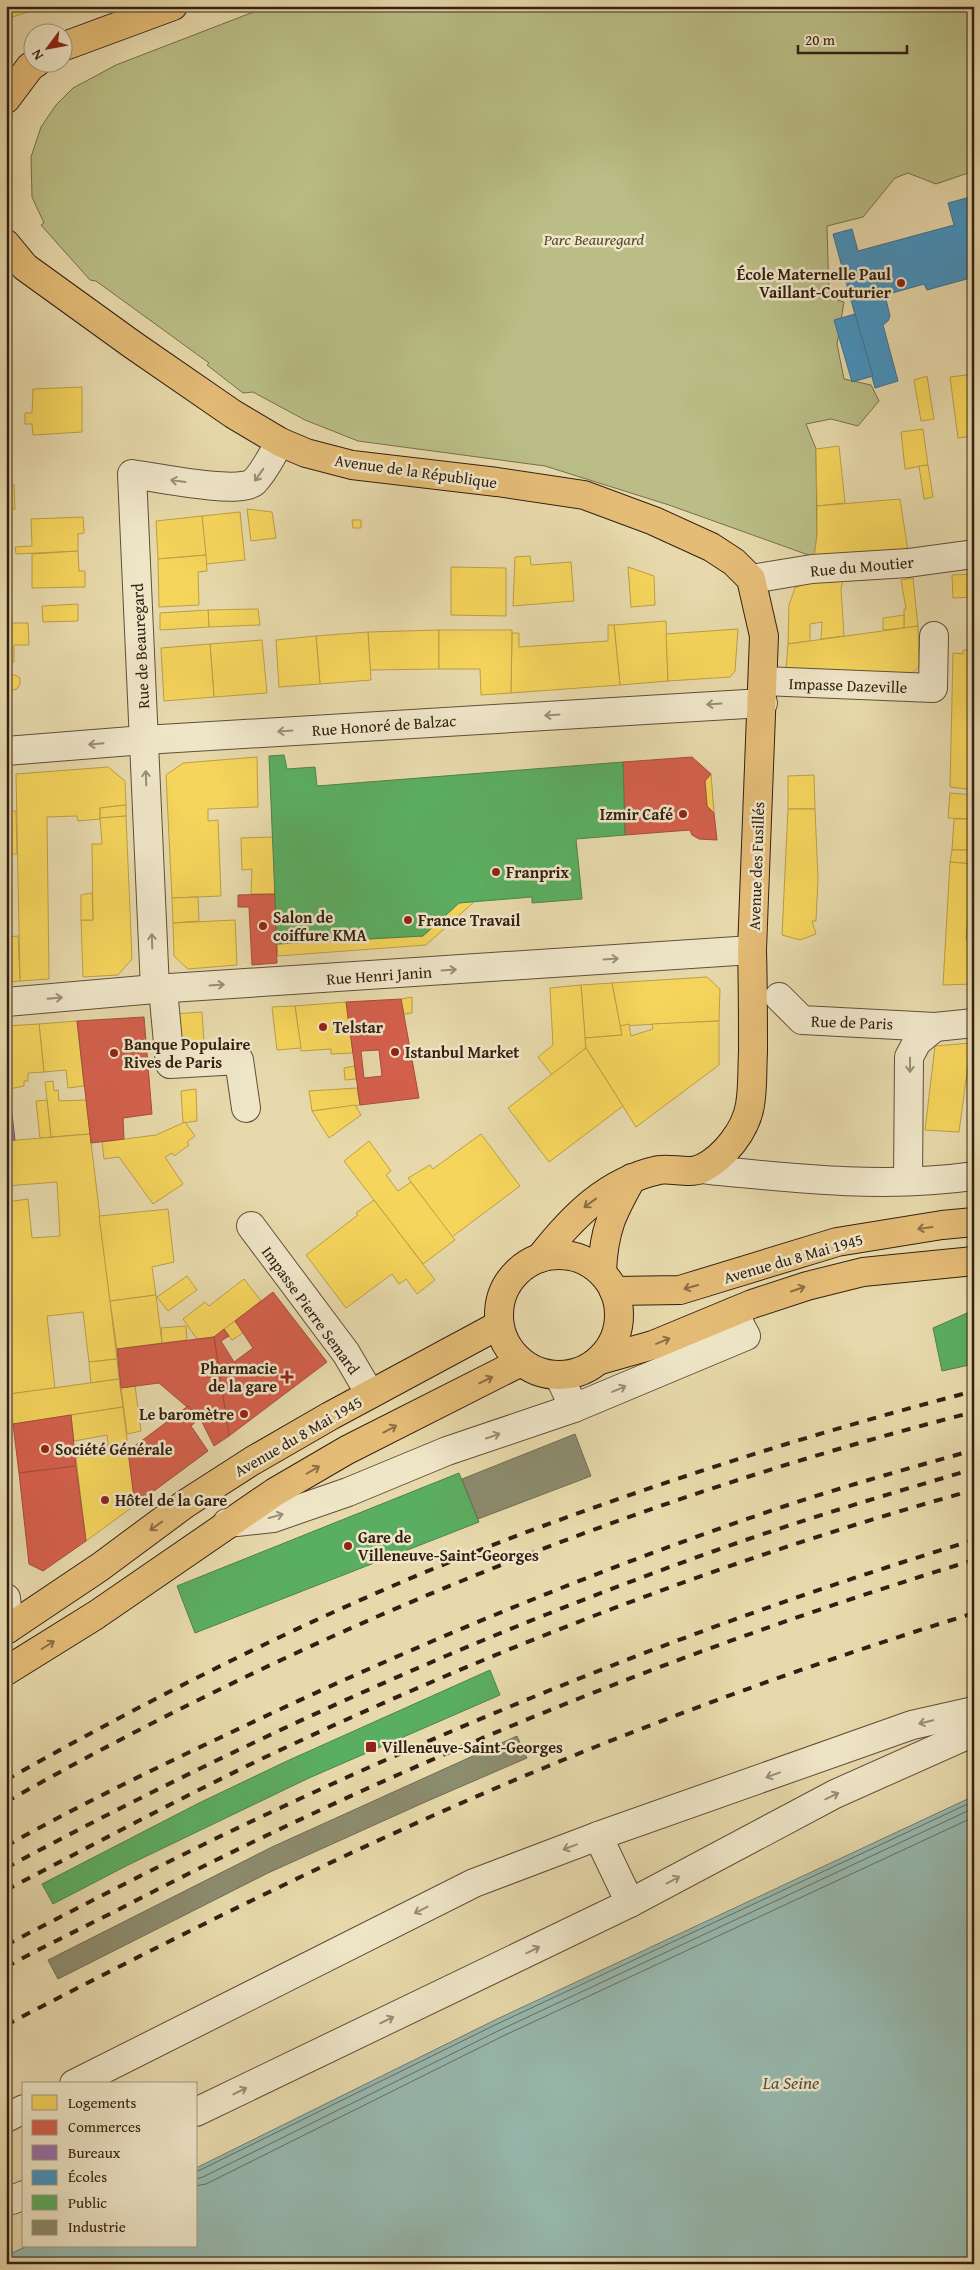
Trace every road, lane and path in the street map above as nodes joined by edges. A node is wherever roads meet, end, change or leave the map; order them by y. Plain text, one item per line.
1 (173, 6) edge
2 (72, 43) edge
3 (27, 72) edge
4 (7, 94) edge
5 (6, 244) edge
6 (280, 442) junction
7 (974, 554) edge
8 (751, 579) junction
9 (934, 636) dead end
10 (763, 692) junction
11 (144, 740) junction
12 (6, 752) edge
13 (752, 950) junction
14 (159, 989) junction
15 (779, 997) dead end
16 (6, 1002) edge
17 (974, 1023) edge
18 (935, 1027) junction
19 (246, 1108) dead end
20 (700, 1169) junction
21 (974, 1176) edge
22 (632, 1178) junction
23 (908, 1181) junction
24 (974, 1222) edge
25 (251, 1226) dead end
26 (540, 1258) junction
27 (974, 1261) edge
28 (608, 1281) junction
29 (743, 1308) junction
30 (499, 1325) junction
31 (600, 1360) junction
32 (521, 1362) junction
33 (560, 1376) junction
34 (370, 1394) junction
35 (574, 1408) junction
36 (228, 1524) junction
37 (6, 1598) edge
38 (8, 1629) edge
39 (6, 1671) edge
40 (974, 1711) edge
41 (974, 1732) edge
42 (598, 1836) junction
43 (630, 1903) junction
44 (78, 2082) edge
45 (22, 2110) edge
46 (198, 2111) edge
47 (6, 2118) edge
48 (22, 2196) edge
49 (6, 2199) edge

1 - 2 main road
3 - 4 main road
5 - 6 main road, Avenue de la République
6 - 8 main road, Avenue de la République
6 -> 11 street, Rue de Beauregard
7 - 8 street, Rue du Moutier
8 - 10 main road, Avenue des Fusillés
9 - 10 street, Impasse Dazeville
10 -> 11 street, Rue Honoré de Balzac
10 - 13 main road, Avenue des Fusillés
11 -> 12 street, Rue Honoré de Balzac
14 -> 11 street, Rue de Beauregard
14 -> 13 street, Rue Henri Janin
13 - 20 main road, Avenue des Fusillés
16 -> 14 street, Rue Henri Janin
14 - 19 street, Rue de Beauregard
15 - 18 street, Rue de Paris
17 - 18 street, Rue de Paris
18 -> 23 street
20 - 22 main road
20 - 23 street
21 - 23 street
22 -> 26 main road
22 - 28 main road
24 -> 28 main road, Avenue du 8 Mai 1945
25 - 34 street, Impasse Pierre Semard
26 - 28 main road
26 - 30 main road
29 -> 27 main road, Avenue du 8 Mai 1945
28 - 31 main road
31 -> 29 main road, Avenue du 8 Mai 1945
35 -> 29 street
30 - 32 main road
30 - 34 main road, Avenue du 8 Mai 1945
31 - 33 main road
32 - 33 main road
36 -> 32 main road
33 - 35 street
34 -> 38 main road, Avenue du 8 Mai 1945
36 -> 35 street
39 -> 36 main road
37 - 38 street
40 -> 42 street
43 -> 41 street
42 - 43 street
42 -> 44 street
46 -> 43 street
45 - 47 street
48 - 49 street

